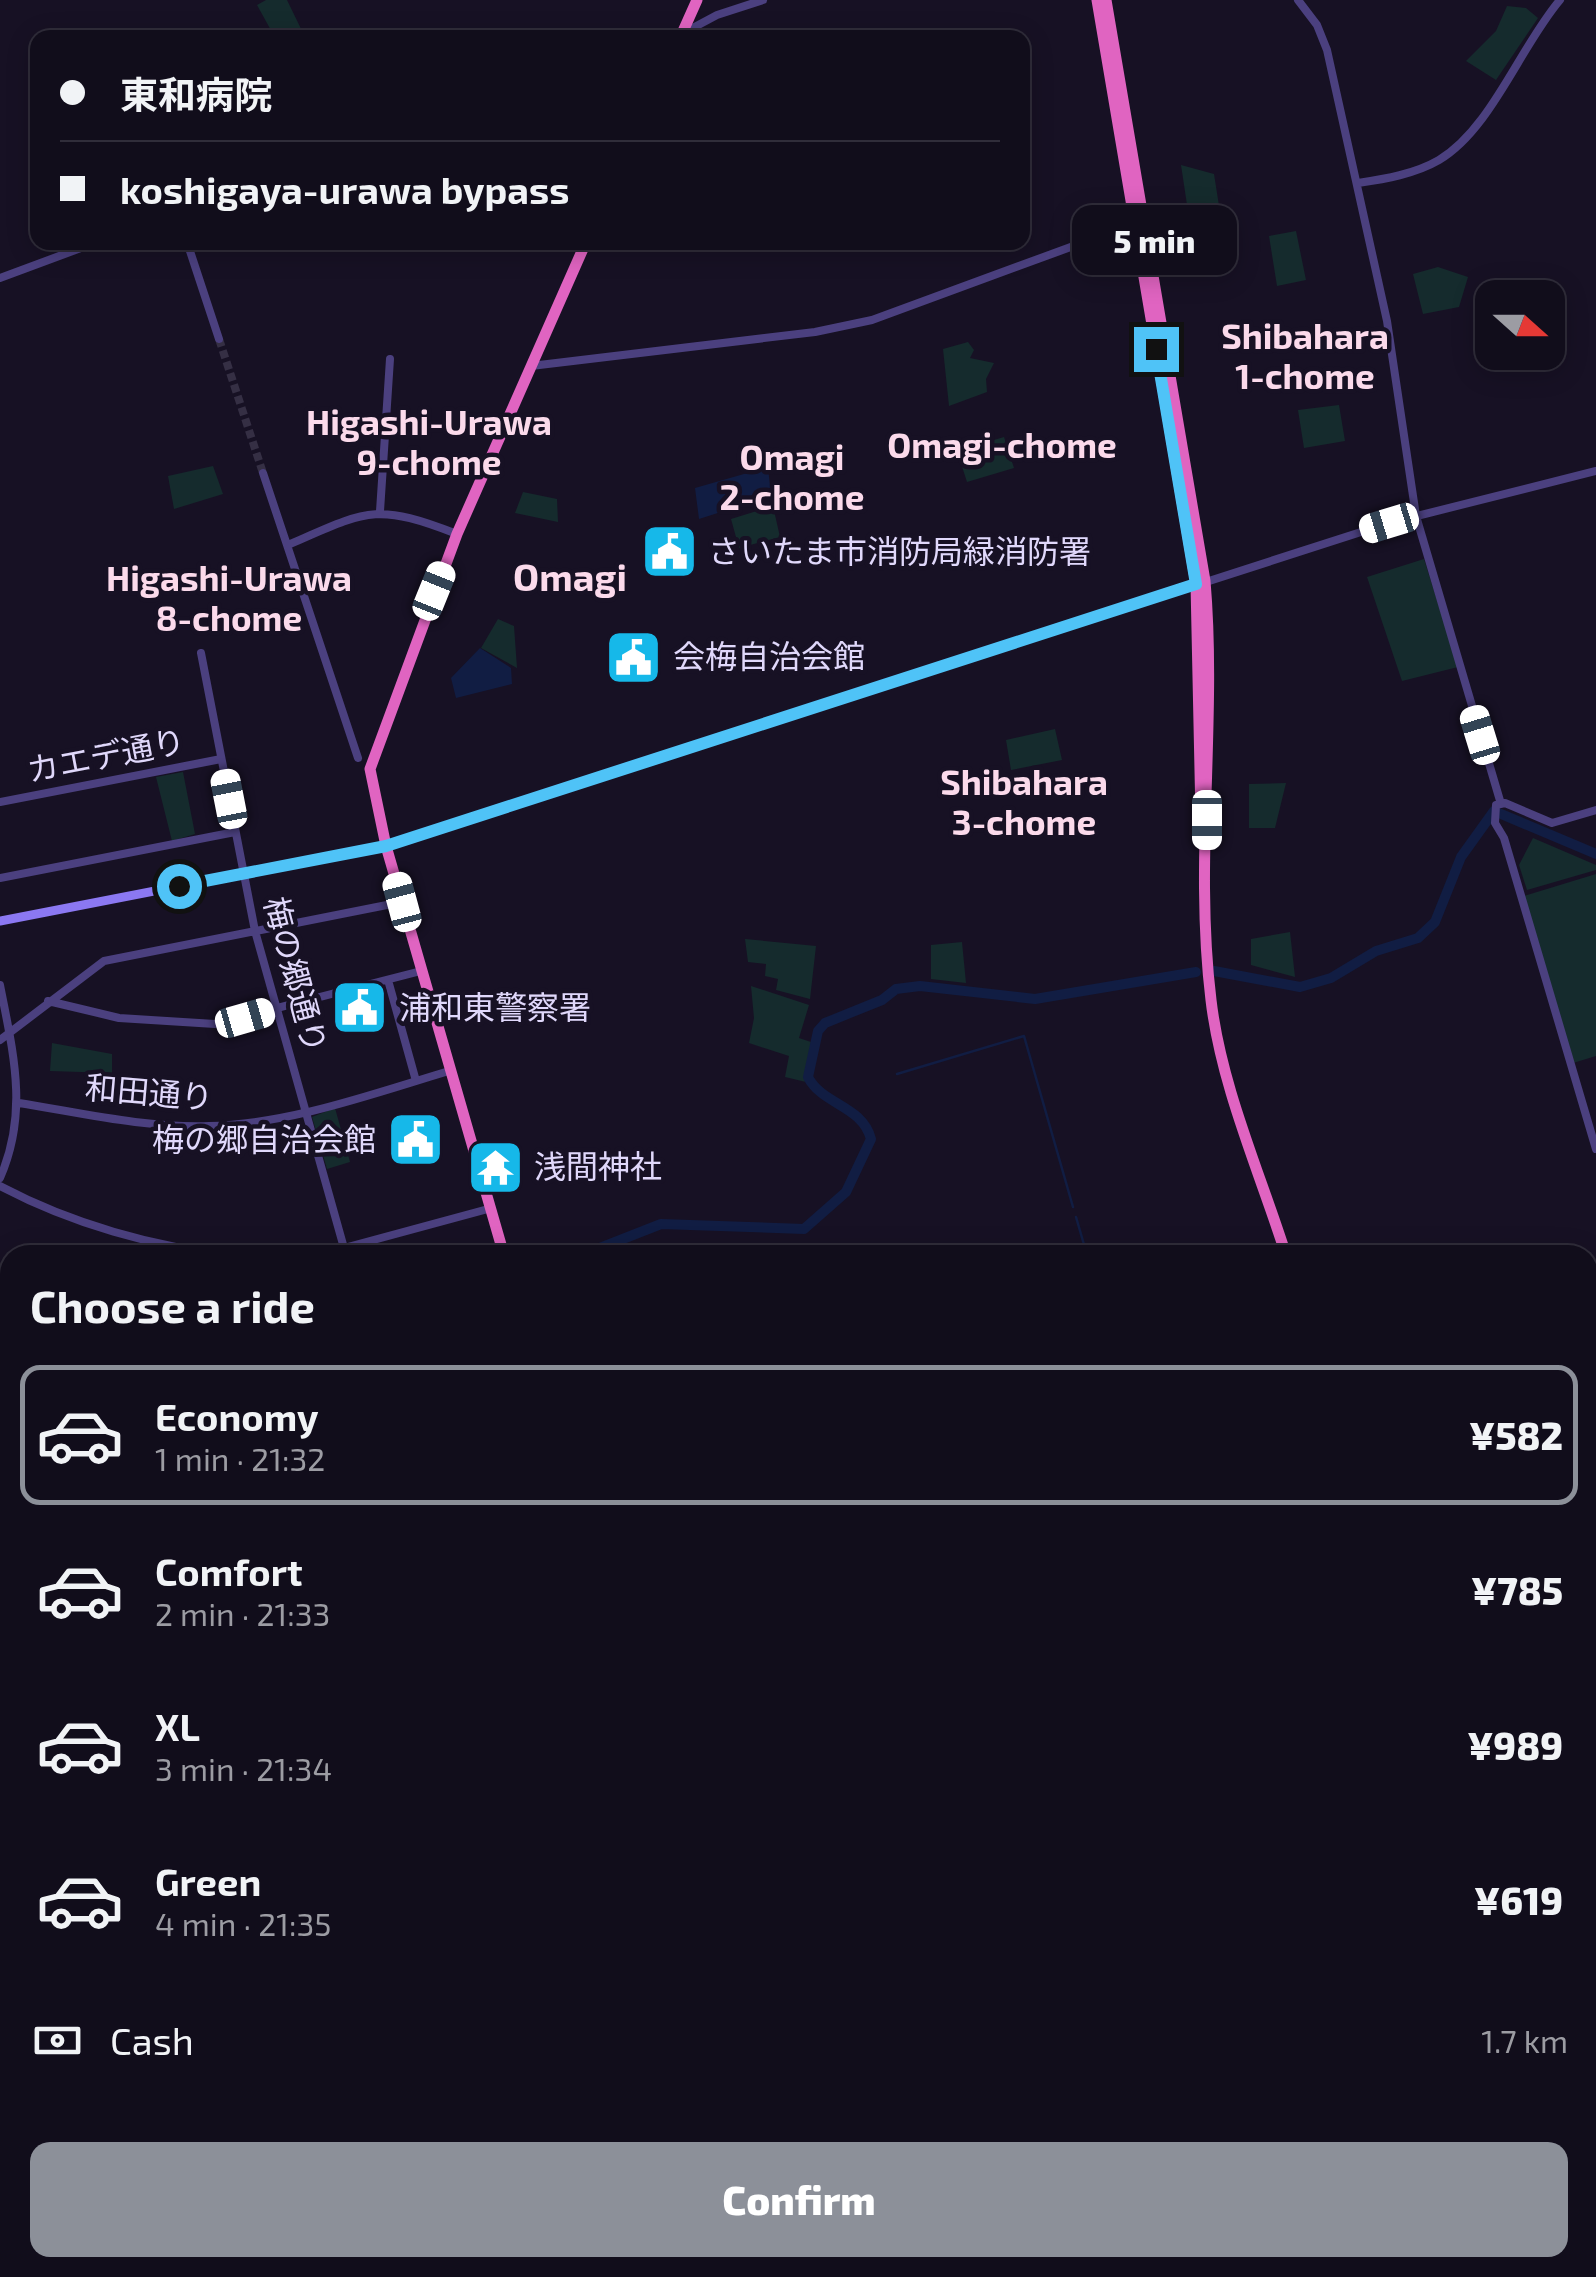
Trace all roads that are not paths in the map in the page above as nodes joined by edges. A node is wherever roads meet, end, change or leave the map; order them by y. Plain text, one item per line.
1 (697, 0) edge
2 (763, 0) edge
3 (1097, 0) edge
4 (1106, 0) edge
5 (1298, 0) edge
6 (1560, 0) edge
7 (682, 30) edge
8 (691, 30) edge
9 (1358, 184) junction
10 (1140, 222) junction
11 (75, 250) edge
12 (190, 250) edge
13 (582, 250) edge
14 (0, 278) edge
15 (220, 339) tunnel mouth
16 (390, 358) dead end
17 (530, 366) junction
18 (1596, 471) edge
19 (263, 473) tunnel mouth
20 (380, 511) junction
21 (1416, 516) junction
22 (457, 534) junction
23 (288, 545) junction
24 (1200, 583) junction
25 (200, 653) dead end
26 (358, 758) dead end
27 (221, 759) junction
28 (0, 802) edge
29 (1498, 805) junction
30 (1596, 810) edge
31 (235, 832) junction
32 (386, 846) junction
33 (244, 874) junction
34 (0, 878) edge
35 (1204, 881) junction
36 (402, 902) junction
37 (0, 921) edge
38 (255, 930) junction
39 (422, 971) junction
40 (388, 980) junction
41 (0, 985) edge
42 (48, 1002) junction
43 (276, 1010) junction
44 (9, 1032) junction
45 (0, 1040) edge
46 (449, 1071) junction
47 (416, 1080) junction
48 (18, 1104) junction
49 (306, 1111) junction
50 (1596, 1150) edge
51 (0, 1178) edge
52 (0, 1186) edge
53 (488, 1209) junction
54 (175, 1245) edge
55 (343, 1245) edge
56 (355, 1245) edge
57 (501, 1245) edge
58 (1275, 1245) edge
59 (1283, 1245) edge

1 - 7 highway
2 - 8 street
3 - 10 highway
4 - 10 highway
5 - 9 street
6 - 9 street
9 - 21 street
10 - 17 street
10 - 24 highway
11 - 14 street
12 - 15 street
13 - 17 highway
16 - 20 street
17 - 22 highway
18 - 21 street
19 - 23 street
20 - 22 street
20 - 23 street
21 - 24 street
21 - 29 street
22 - 32 highway
23 - 26 street
24 - 32 street
24 - 35 highway
25 - 27 street, 梅の郷通り
27 - 28 street, カエデ通り
27 - 31 street, 梅の郷通り
29 - 30 street
29 - 50 street
31 - 33 street, 梅の郷通り
31 - 34 street
32 - 33 main road
32 - 36 highway
33 - 37 main road
33 - 38 street, 梅の郷通り
35 - 58 highway
35 - 59 highway
36 - 38 street
36 - 39 highway
38 - 42 street
38 - 43 street, 梅の郷通り
39 - 40 street
39 - 46 highway
40 - 43 street
40 - 47 street
41 - 44 street
42 - 43 street
42 - 44 street
43 - 49 street, 梅の郷通り
44 - 45 street
44 - 48 street
46 - 47 street, 和田通り
46 - 53 highway
47 - 49 street, 和田通り
48 - 49 street, 和田通り
48 - 51 street
49 - 55 street, 梅の郷通り
52 - 54 street
53 - 56 street
53 - 57 highway

